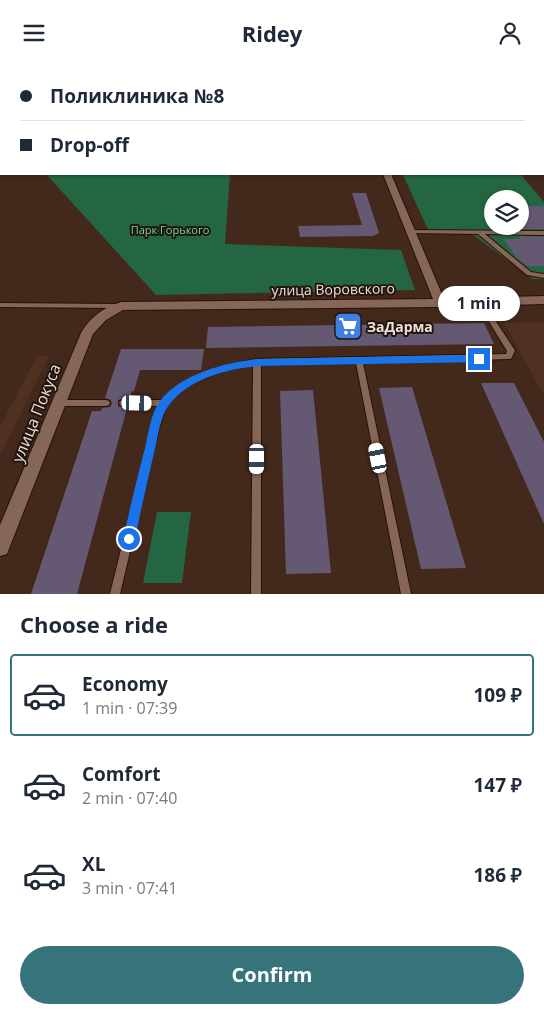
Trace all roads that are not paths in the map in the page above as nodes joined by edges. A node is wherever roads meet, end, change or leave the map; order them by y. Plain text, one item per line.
1 (387, 175) edge
2 (411, 232) junction
3 (480, 233) junction
4 (544, 233) edge
5 (544, 276) edge
6 (544, 300) edge
7 (480, 302) junction
8 (440, 303) junction
9 (0, 305) edge
10 (121, 306) junction
11 (359, 360) junction
12 (258, 362) junction
13 (59, 403) junction
14 (106, 403) dead end
15 (123, 403) dead end
16 (164, 403) junction
17 (0, 547) edge
18 (116, 594) edge
19 (256, 594) edge
20 (406, 594) edge

1 - 2 street
2 - 3 lane
2 - 8 street
3 - 4 lane
3 - 5 lane
6 - 7 street, улица Воровского
7 - 8 street, улица Воровского
7 - 11 lane
8 - 10 street, улица Воровского
9 - 10 lane
10 - 13 street, улица Покуса
11 - 12 lane
11 - 20 lane
12 - 16 lane
12 - 19 lane
13 - 14 lane
13 - 17 street, улица Покуса
15 - 16 lane
16 - 18 lane

